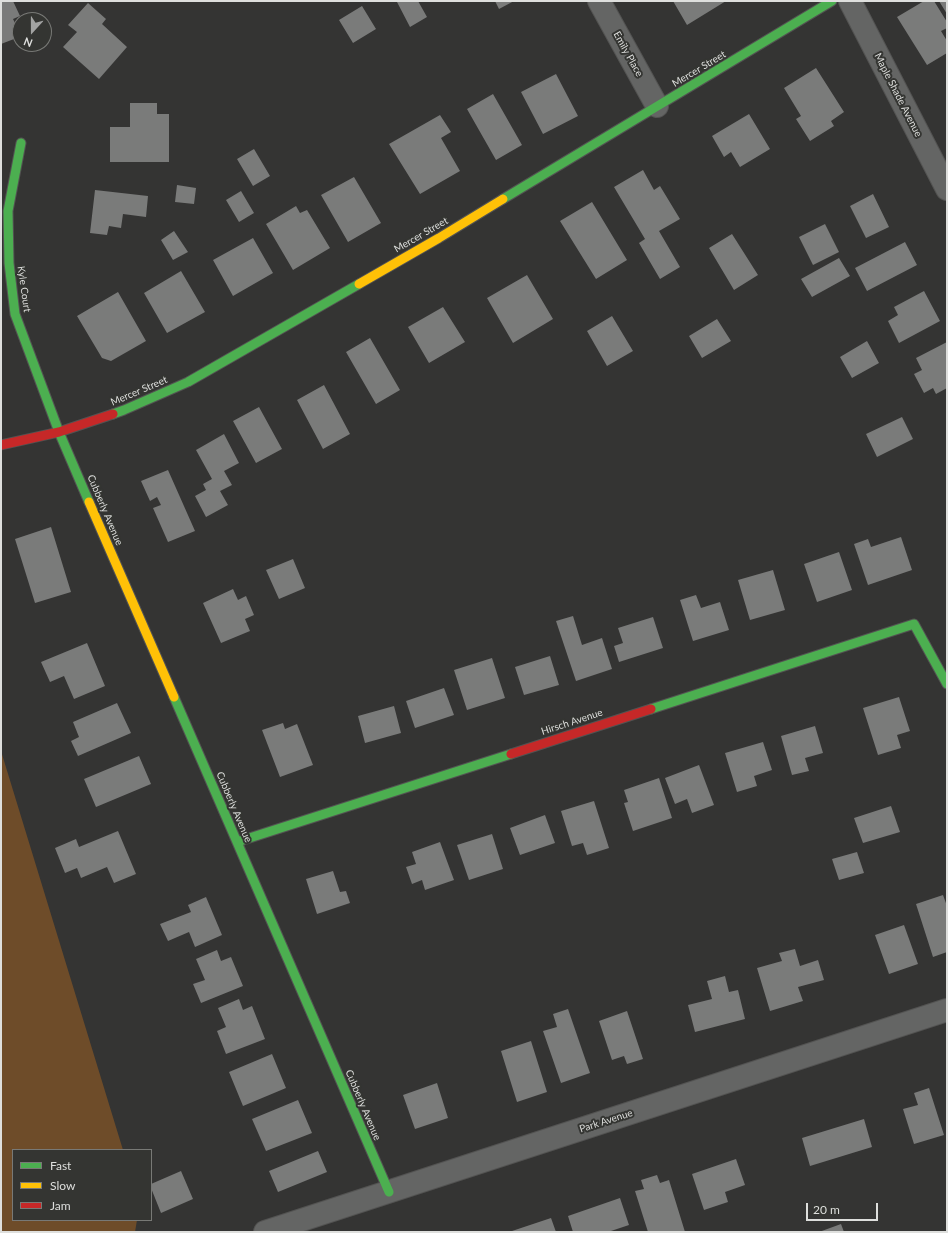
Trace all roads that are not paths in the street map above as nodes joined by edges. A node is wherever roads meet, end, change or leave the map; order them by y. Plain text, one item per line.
1 (599, 1) edge
2 (832, 1) edge
3 (850, 1) edge
4 (657, 106) junction
5 (21, 143) dead end
6 (947, 189) edge
7 (59, 432) junction
8 (1, 445) edge
9 (947, 684) edge
10 (237, 842) junction
11 (947, 1010) edge
12 (389, 1192) junction
13 (266, 1232) edge

1 - 4 street, Emily Place
2 - 4 street, Mercer Street
3 - 6 street, Maple Shade Avenue
4 - 7 street, Mercer Street
5 - 7 street, Kyle Court
7 - 8 street, Mercer Street
7 - 10 street, Cubberly Avenue
9 - 10 street, Hirsch Avenue
10 - 12 street, Cubberly Avenue
11 - 12 street, Park Avenue
12 - 13 street, Park Avenue

